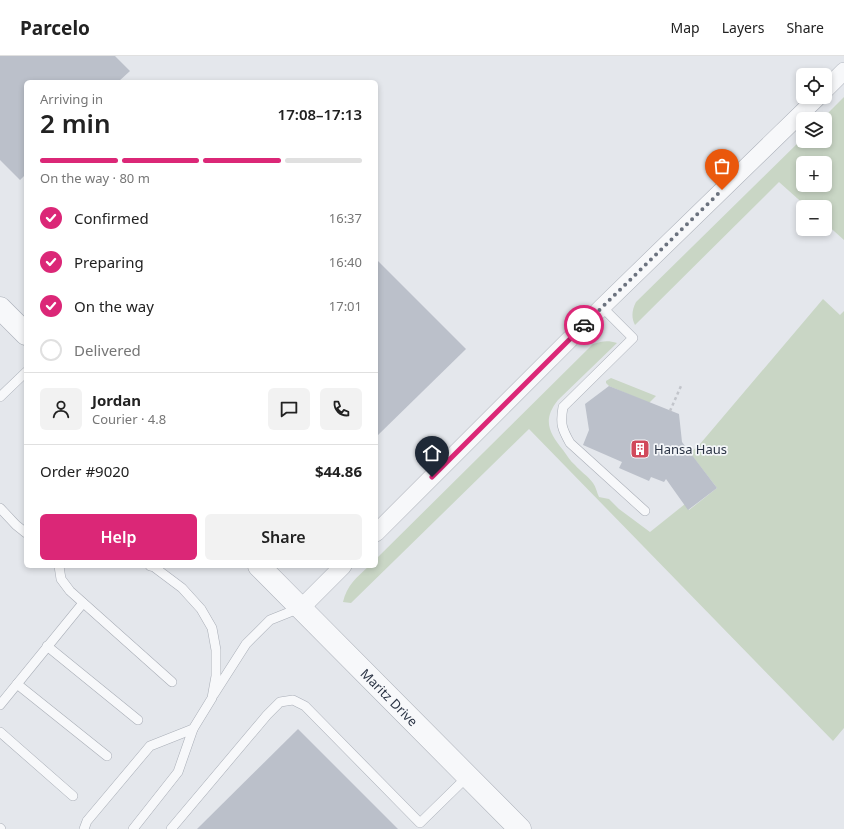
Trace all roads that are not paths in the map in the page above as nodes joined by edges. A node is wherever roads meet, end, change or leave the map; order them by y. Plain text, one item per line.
1 (844, 71) edge
2 (832, 83) edge
3 (811, 104) edge
4 (602, 307) junction
5 (0, 308) edge
6 (24, 332) edge
7 (24, 374) edge
8 (0, 397) edge
9 (0, 508) edge
10 (646, 511) dead end
11 (24, 531) edge
12 (378, 531) edge
13 (58, 568) edge
14 (155, 568) edge
15 (261, 568) edge
16 (341, 568) edge
17 (83, 603) junction
18 (301, 608) junction
19 (47, 646) junction
20 (172, 682) dead end
21 (17, 684) junction
22 (212, 698) junction
23 (0, 704) edge
24 (138, 720) dead end
25 (193, 729) junction
26 (0, 732) edge
27 (107, 756) dead end
28 (468, 776) junction
29 (73, 796) dead end
30 (423, 826) edge
31 (84, 829) edge
32 (133, 829) edge
33 (171, 829) edge
34 (520, 829) edge

1 - 2 street
3 - 4 street
4 - 10 lane
4 - 12 street
5 - 6 street
7 - 8 lane
9 - 11 lane
13 - 17 lane
14 - 22 lane
15 - 18 street, Maritz Drive
16 - 18 street
17 - 19 lane
17 - 20 lane
18 - 22 lane
18 - 28 street, Maritz Drive
19 - 21 lane
19 - 24 lane
21 - 23 lane
21 - 27 lane
22 - 25 lane
25 - 31 lane
25 - 32 lane
26 - 29 lane
28 - 30 lane
28 - 34 street, Maritz Drive
30 - 33 lane

